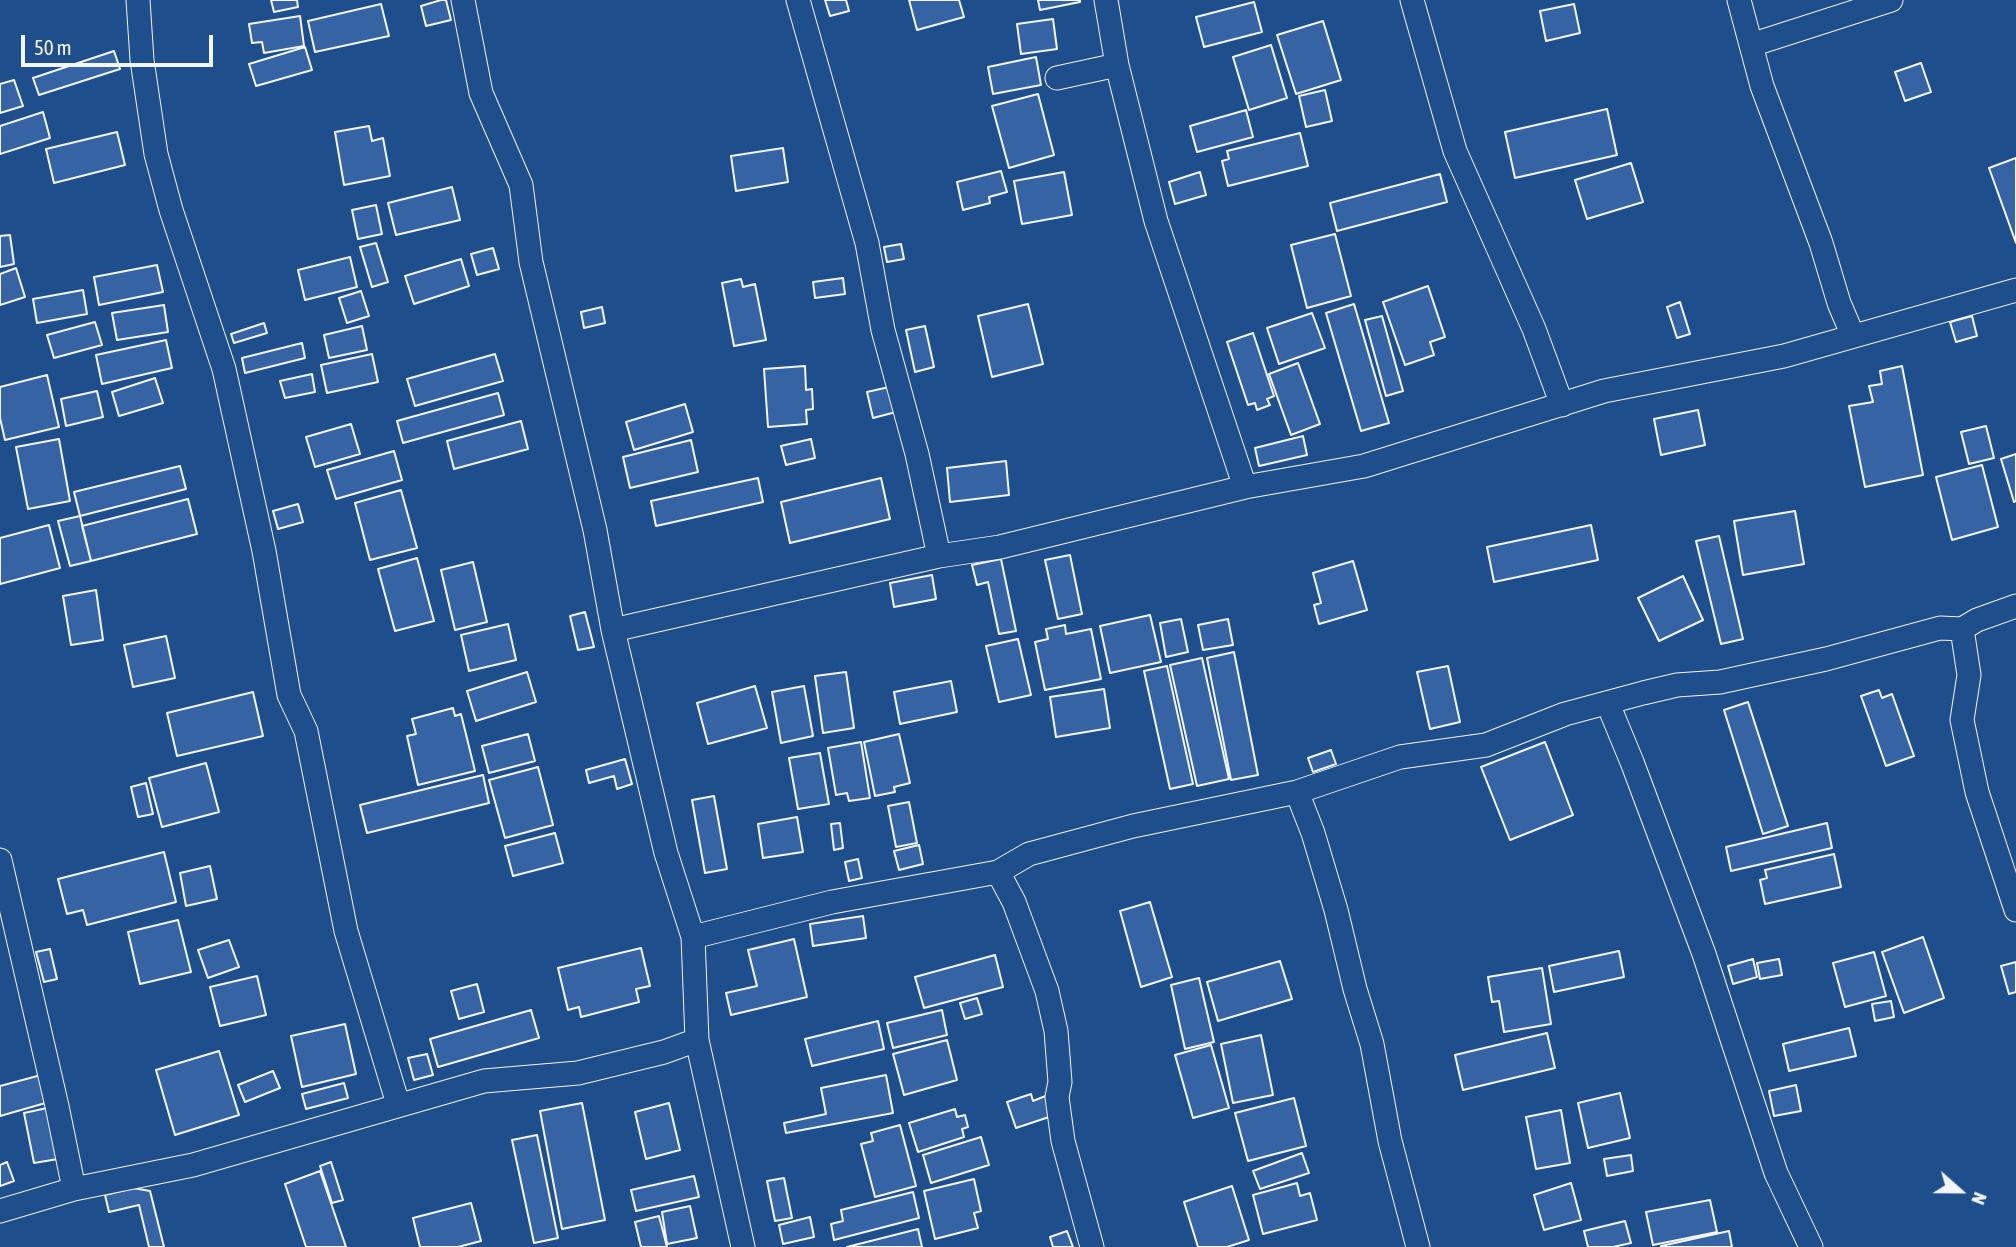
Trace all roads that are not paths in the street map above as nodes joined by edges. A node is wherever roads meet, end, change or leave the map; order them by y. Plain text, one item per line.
1 (138, 0) edge
2 (463, 0) edge
3 (798, 0) edge
4 (1106, 0) edge
5 (1412, 0) edge
6 (1739, 0) edge
7 (1891, 0) edge
8 (1751, 45) junction
9 (1117, 65) junction
10 (1057, 78) dead end
11 (2016, 290) edge
12 (1853, 336) junction
13 (1562, 405) junction
14 (1245, 487) junction
15 (939, 556) junction
16 (2016, 606) edge
17 (1962, 629) junction
18 (613, 630) junction
19 (1608, 704) junction
20 (1297, 792) junction
21 (0, 860) edge
22 (998, 872) junction
23 (2016, 910) edge
24 (693, 937) junction
25 (697, 1040) junction
26 (398, 1104) junction
27 (74, 1189) junction
28 (0, 1212) edge
29 (743, 1247) edge
30 (1092, 1247) edge
31 (1418, 1247) edge
32 (1811, 1247) edge

1 - 26 street
2 - 18 street
3 - 15 street
4 - 9 street
5 - 13 street
6 - 8 street
7 - 8 street
8 - 12 street
9 - 10 street
9 - 14 street
11 - 12 street
12 - 13 street
13 - 14 street
14 - 15 street
15 - 18 street
16 - 17 street
17 - 19 street
17 - 23 street
18 - 24 street
19 - 20 street
19 - 32 street
20 - 22 street
20 - 31 street
21 - 27 street
22 - 24 street
22 - 30 street
24 - 25 street
25 - 26 street
25 - 29 street
26 - 27 street
27 - 28 street

